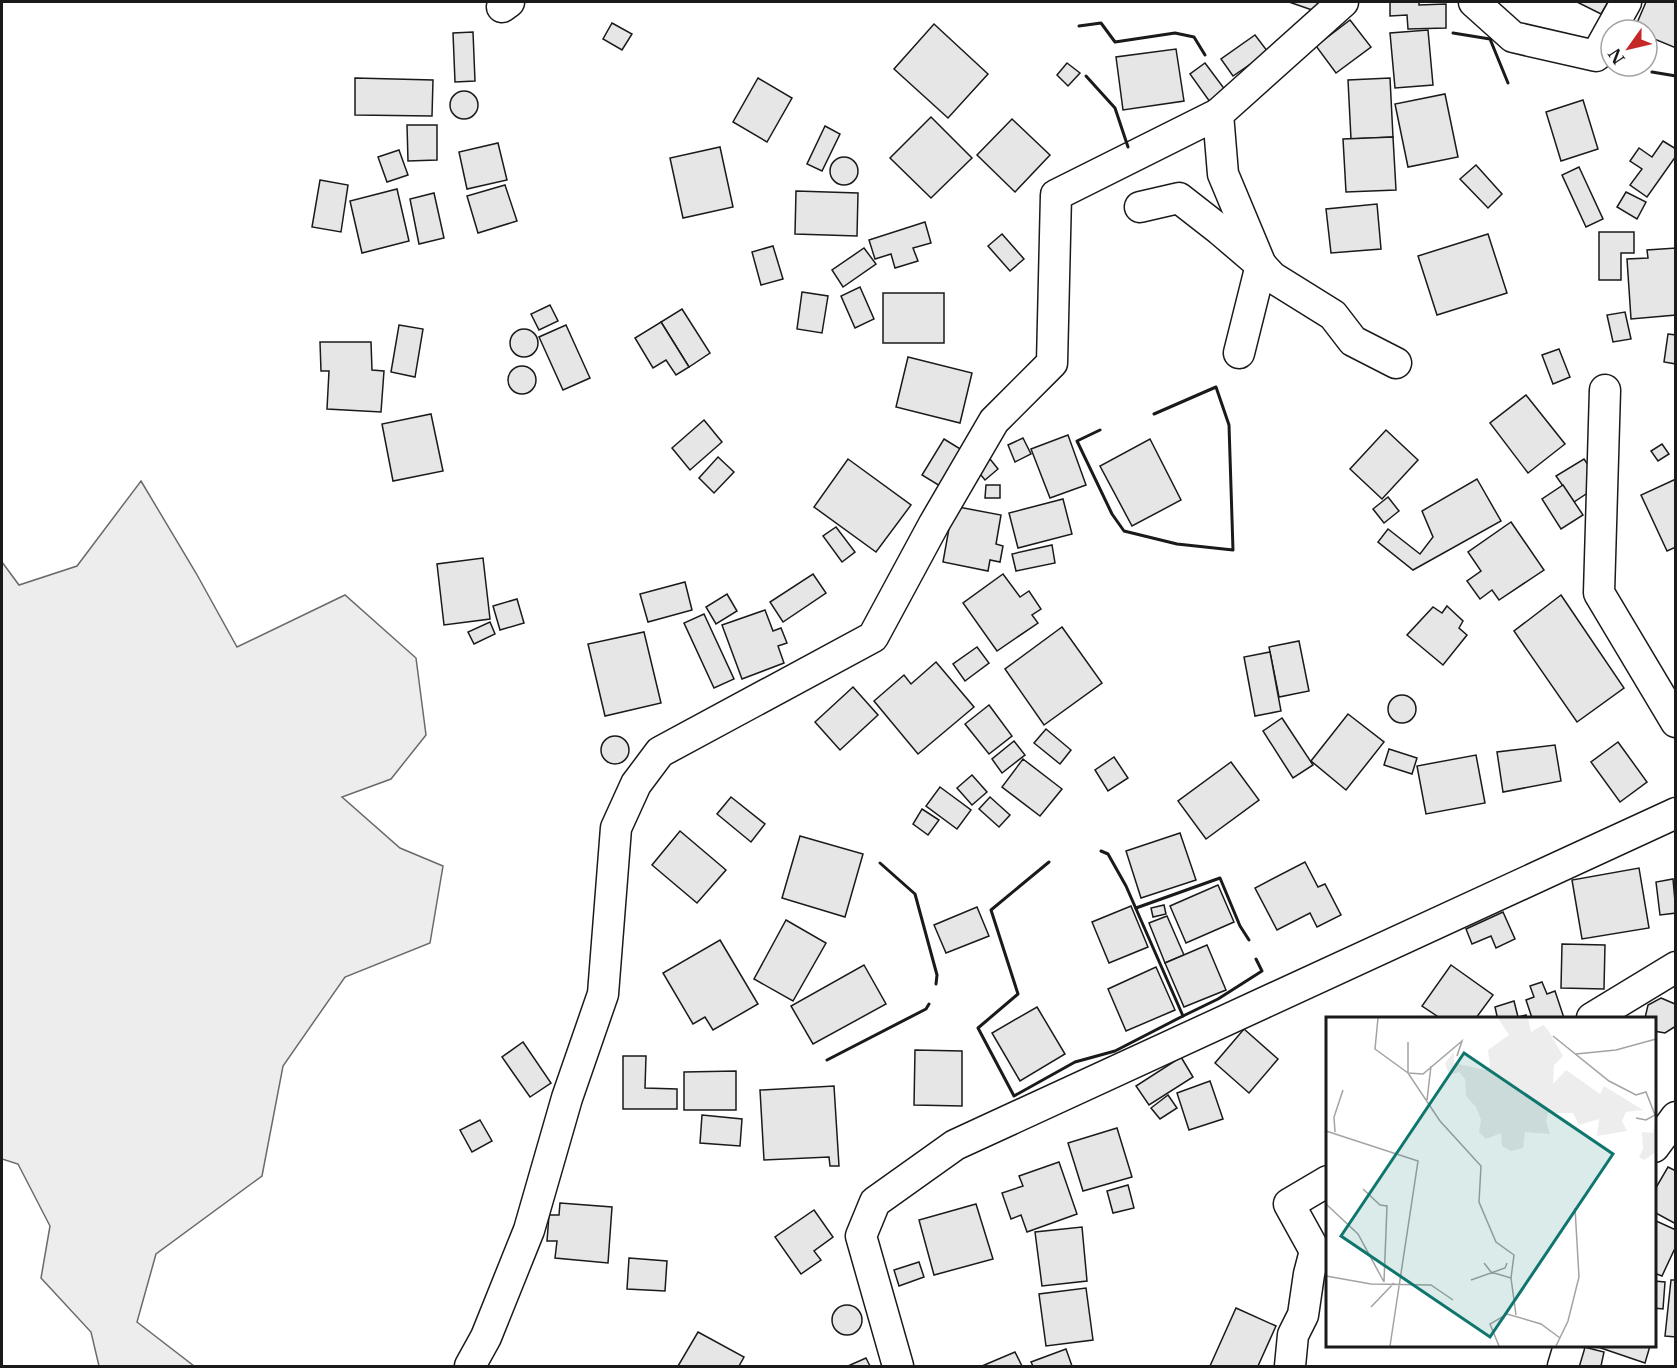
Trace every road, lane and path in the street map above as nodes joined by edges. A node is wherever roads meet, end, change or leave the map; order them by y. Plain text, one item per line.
1 (1343, 2) edge
2 (1474, 2) edge
3 (1626, 2) edge
4 (1218, 114) junction
5 (1140, 207) dead end
6 (1261, 265) junction
7 (1239, 353) dead end
8 (1396, 363) dead end
9 (1605, 390) dead end
10 (1676, 722) edge
11 (1676, 813) edge
12 (1676, 967) edge
13 (1594, 1017) edge
14 (1676, 1117) edge
15 (1656, 1144) edge
16 (1326, 1182) edge
17 (1569, 1347) edge
18 (470, 1366) edge
19 (898, 1366) edge
20 (1290, 1366) edge
21 (1563, 1366) edge

1 - 4 street
2 - 3 street
4 - 6 street
4 - 18 street
5 - 6 street
6 - 7 street
6 - 8 street
9 - 10 street
11 - 19 street
12 - 13 street
14 - 15 street
16 - 20 street
17 - 21 street

